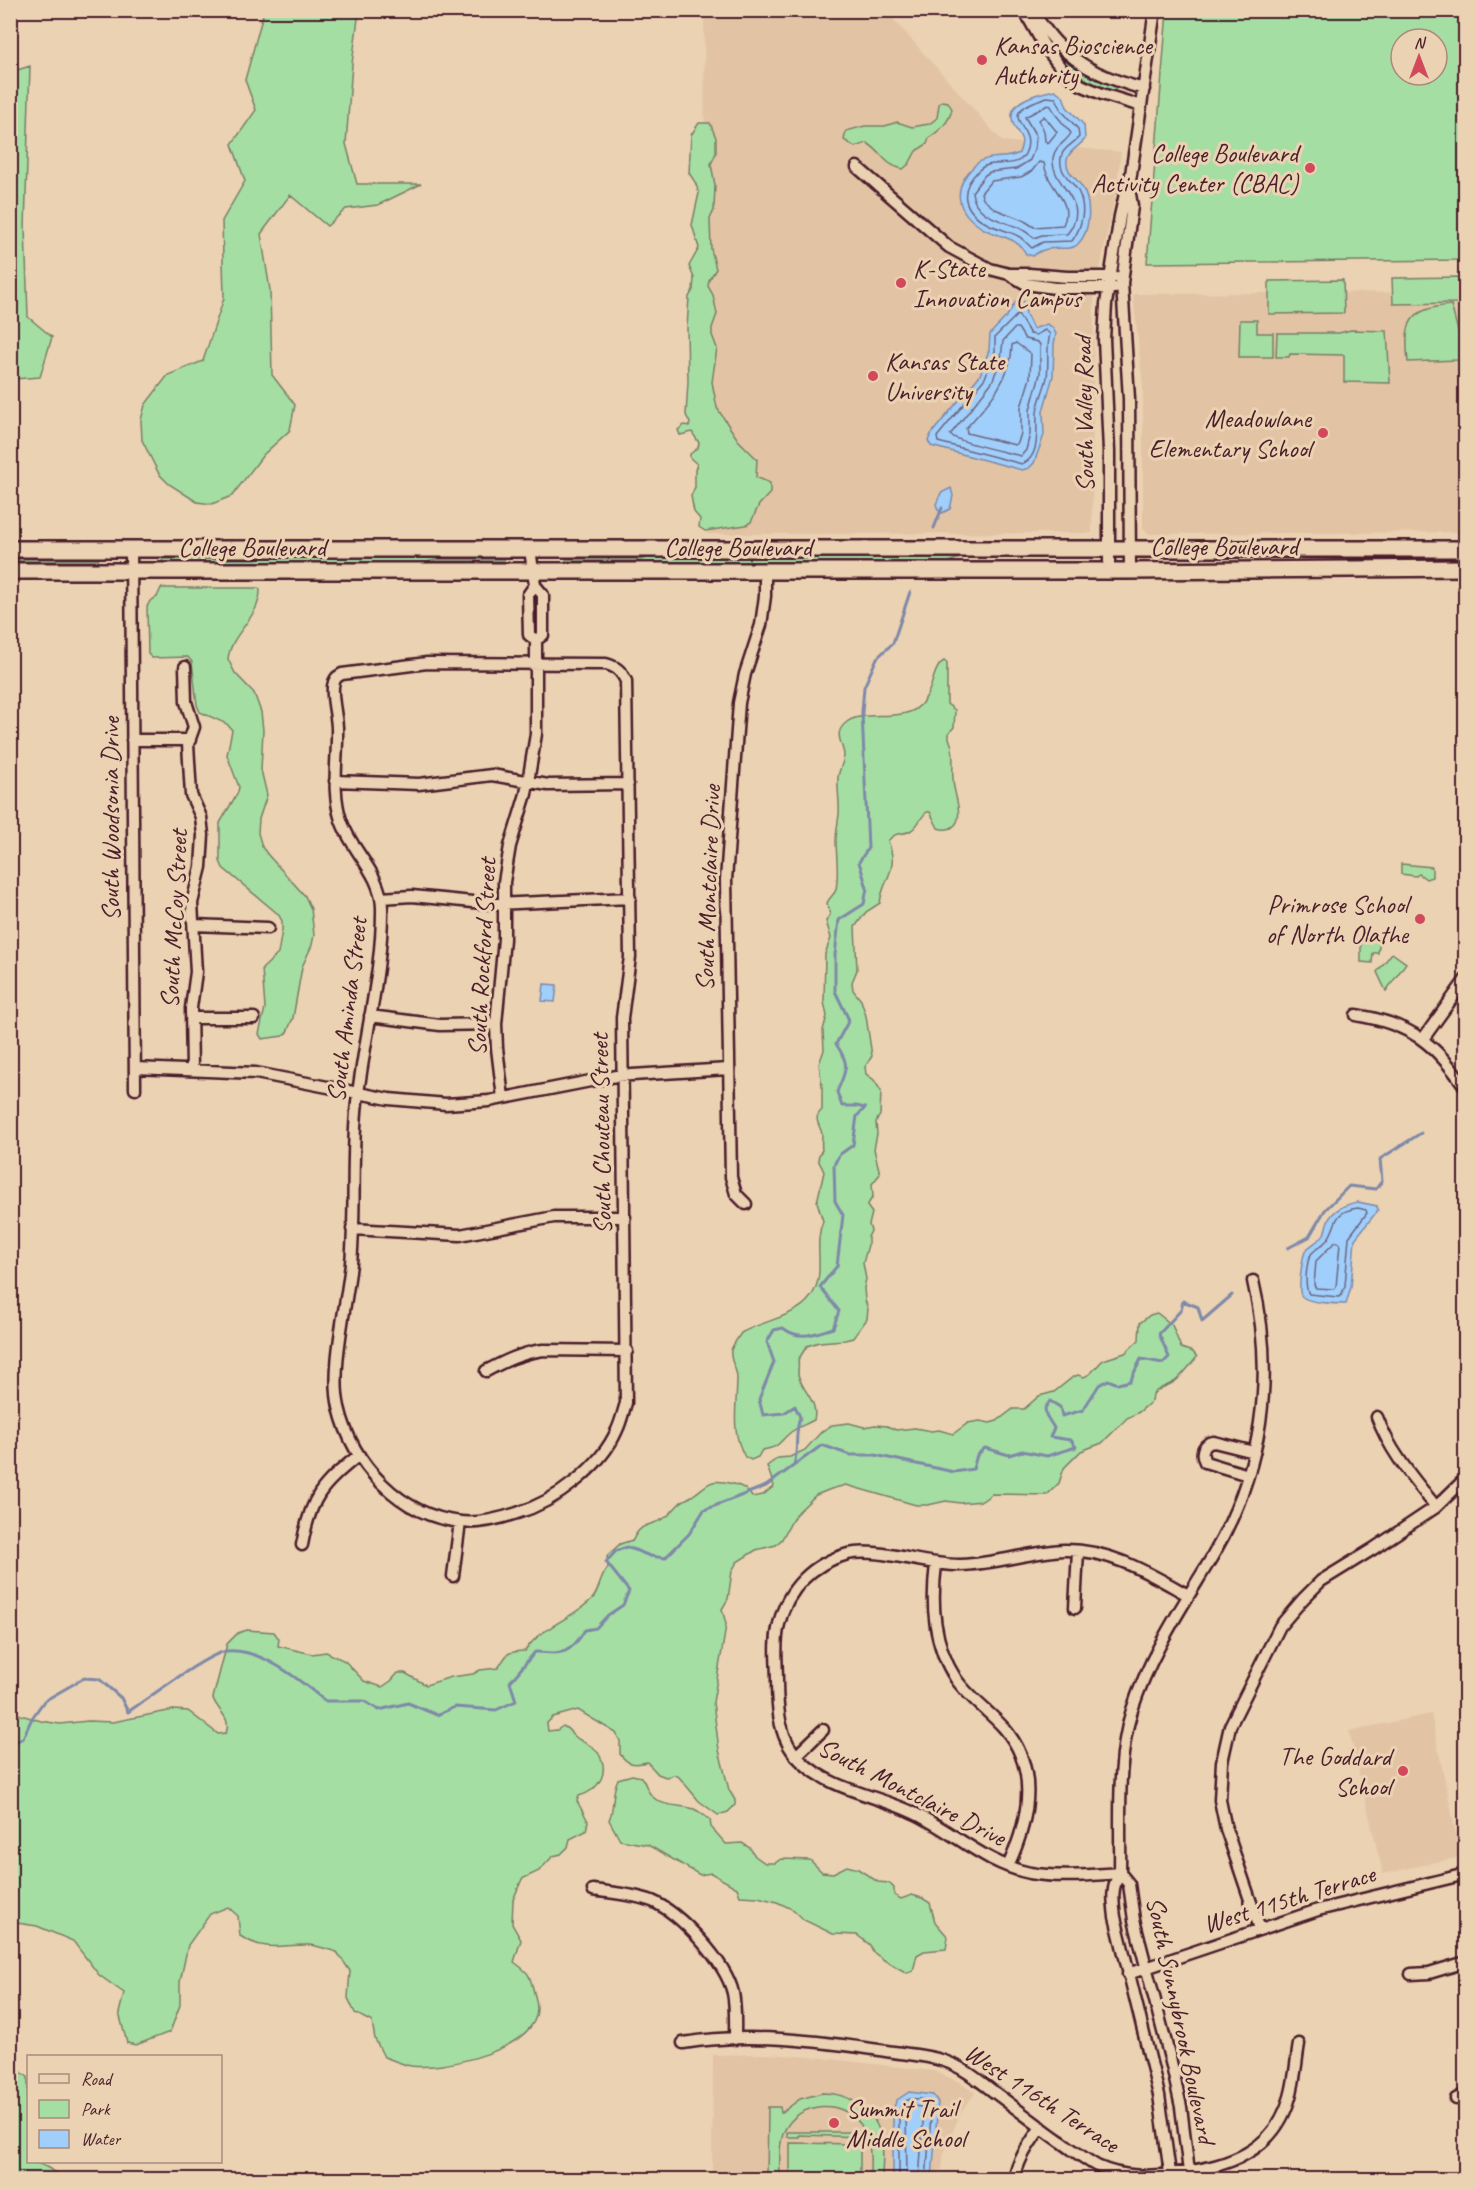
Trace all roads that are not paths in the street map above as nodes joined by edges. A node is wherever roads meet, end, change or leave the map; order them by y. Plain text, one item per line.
1 (1024, 10) edge
2 (1029, 10) edge
3 (1155, 10) edge
4 (1144, 89) junction
5 (1141, 106) junction
6 (857, 167) dead end
7 (1009, 274) junction
8 (1116, 277) junction
9 (1109, 288) junction
10 (1123, 289) junction
11 (10, 549) edge
12 (131, 549) junction
13 (530, 549) junction
14 (1109, 549) junction
15 (1130, 549) junction
16 (1466, 549) edge
17 (1466, 568) edge
18 (1109, 570) junction
19 (1130, 570) junction
20 (10, 571) edge
21 (131, 571) junction
22 (765, 571) junction
23 (534, 578) junction
24 (537, 664) junction
25 (185, 667) dead end
26 (132, 740) junction
27 (190, 740) junction
28 (335, 781) junction
29 (528, 781) junction
30 (628, 784) junction
31 (381, 898) junction
32 (630, 898) junction
33 (504, 904) junction
34 (194, 925) junction
35 (268, 928) dead end
36 (1466, 979) edge
37 (370, 1016) junction
38 (1356, 1016) dead end
39 (192, 1017) junction
40 (254, 1018) dead end
41 (496, 1024) junction
42 (1423, 1039) junction
43 (135, 1068) junction
44 (728, 1069) junction
45 (192, 1070) junction
46 (622, 1076) junction
47 (1466, 1088) edge
48 (135, 1089) dead end
49 (358, 1092) junction
50 (503, 1098) junction
51 (746, 1204) dead end
52 (625, 1217) junction
53 (352, 1229) junction
54 (1253, 1281) dead end
55 (627, 1351) junction
56 (486, 1371) dead end
57 (1377, 1417) dead end
58 (1254, 1452) junction
59 (359, 1455) junction
60 (1248, 1475) junction
61 (1466, 1478) edge
62 (403, 1502) joint
63 (1436, 1507) junction
64 (460, 1522) junction
65 (302, 1545) dead end
66 (1078, 1551) junction
67 (936, 1564) junction
68 (453, 1576) dead end
69 (1188, 1595) junction
70 (1076, 1608) dead end
71 (823, 1730) dead end
72 (796, 1756) junction
73 (1008, 1866) junction
74 (1120, 1873) junction
75 (1466, 1874) edge
76 (593, 1890) dead end
77 (1260, 1929) junction
78 (1466, 1962) edge
79 (1147, 1968) junction
80 (1128, 1974) junction
81 (1411, 1974) dead end
82 (735, 2039) junction
83 (683, 2043) dead end
84 (1299, 2044) dead end
85 (1041, 2127) junction
86 (1190, 2176) edge
87 (1171, 2177) edge
88 (1014, 2180) edge

1 - 5 street
2 - 4 street
3 - 4 street, South Valley Road
4 - 5 street, South Valley Road
5 - 8 street, South Valley Road
6 - 7 street
7 - 8 street
7 - 9 street
8 - 9 street, South Valley Road
8 - 10 street, South Valley Road
9 - 10 street
9 - 14 street, South Valley Road
10 - 15 street, South Valley Road
11 - 12 main road, College Boulevard
12 - 13 main road, College Boulevard
12 - 21 street, South Woodsonia Drive
13 - 14 main road, College Boulevard
13 - 23 street, South Rockford Street
14 - 15 main road, College Boulevard
14 - 18 street, South Valley Road
15 - 16 main road, College Boulevard
15 - 19 street, South Valley Road
17 - 19 main road, College Boulevard
18 - 19 main road, College Boulevard
18 - 22 main road, College Boulevard
20 - 21 main road, College Boulevard
21 - 23 main road, College Boulevard
21 - 26 street, South Woodsonia Drive
22 - 23 main road, College Boulevard
22 - 44 street, South Montclaire Drive
23 - 24 street, South Rockford Street
24 - 28 street, South Aminda Street
24 - 29 street, South Rockford Street
24 - 30 street, South Chouteau Street
25 - 27 street, South McCoy Street
26 - 27 street
26 - 43 street, South Woodsonia Drive
27 - 34 street, South McCoy Street
28 - 29 street
28 - 31 street, South Aminda Street
29 - 30 street
29 - 33 street, South Rockford Street
30 - 32 street, South Chouteau Street
31 - 33 street
31 - 37 street, South Aminda Street
32 - 33 street
32 - 46 street, South Chouteau Street
33 - 41 street, South Rockford Street
34 - 35 street
34 - 39 street, South McCoy Street
36 - 42 street
37 - 41 street
37 - 49 street, South Aminda Street
38 - 42 street
39 - 40 street
39 - 45 street, South McCoy Street
41 - 50 street, South Rockford Street
42 - 47 street
43 - 45 street
43 - 48 street, South Woodsonia Drive
44 - 46 street
44 - 51 street, South Montclaire Drive
45 - 49 street
46 - 50 street
46 - 52 street, South Chouteau Street
49 - 50 street
49 - 53 street, South Aminda Street
52 - 53 street
52 - 55 street, South Chouteau Street
53 - 59 street, South Aminda Street
54 - 58 street, South Sunnybrook Boulevard
55 - 56 street
55 - 64 street, South Chouteau Street
57 - 63 street
58 - 60 street, South Sunnybrook Boulevard
58 - 60 street
59 - 62 street, South Aminda Street
59 - 65 street
60 - 69 street, South Sunnybrook Boulevard
61 - 63 street
62 - 64 street, South Chouteau Street
63 - 77 street
64 - 68 street
66 - 67 street, South Montclaire Drive
66 - 69 street, South Montclaire Drive
66 - 70 street
67 - 72 street, South Montclaire Drive
67 - 73 street
69 - 74 street, South Sunnybrook Boulevard
71 - 72 street, South Montclaire Drive
72 - 73 street, South Montclaire Drive
73 - 74 street, South Montclaire Drive
74 - 79 street, South Sunnybrook Boulevard
74 - 80 street, South Sunnybrook Boulevard
75 - 77 street, West 115th Terrace
76 - 82 street
77 - 79 street, West 115th Terrace
78 - 81 street
79 - 80 street, West 115th Terrace
79 - 86 street, South Sunnybrook Boulevard
80 - 87 street, South Sunnybrook Boulevard
82 - 83 street, West 116th Terrace
82 - 85 street, West 116th Terrace
84 - 86 street, West 116th Terrace
85 - 87 street, West 116th Terrace
85 - 88 street
86 - 87 street, West 116th Terrace

